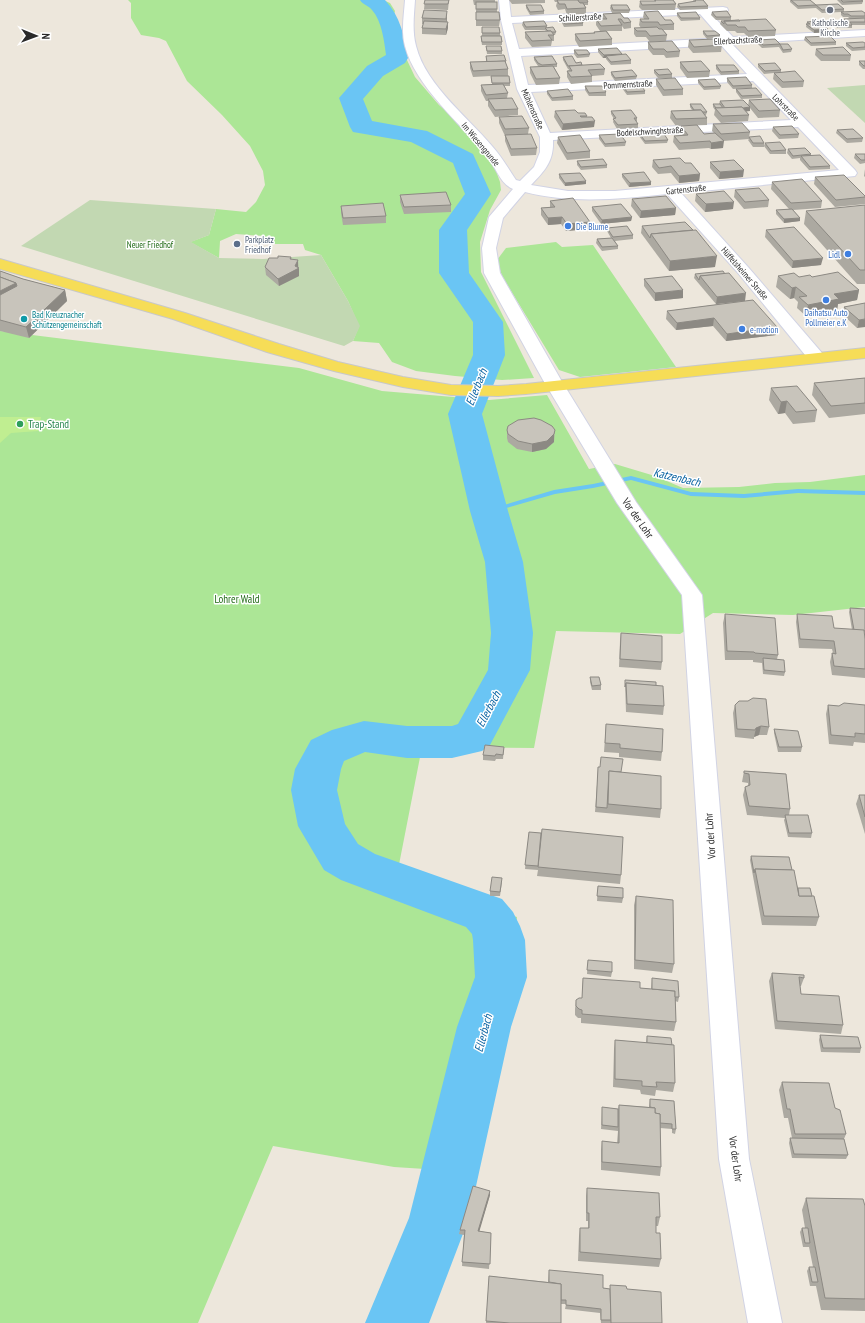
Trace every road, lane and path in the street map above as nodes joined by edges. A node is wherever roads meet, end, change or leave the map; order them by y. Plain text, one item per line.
1 (410, 0) edge
2 (504, 0) edge
3 (723, 10) edge
4 (703, 11) junction
5 (506, 20) junction
6 (865, 33) edge
7 (729, 40) junction
8 (515, 53) junction
9 (756, 78) junction
10 (524, 89) junction
11 (802, 123) junction
12 (546, 137) junction
13 (850, 173) joint
14 (522, 187) junction
15 (672, 190) junction
16 (0, 264) edge
17 (865, 352) edge
18 (816, 358) junction
19 (557, 386) junction
20 (765, 1323) edge

1 - 14 street, Im Wiesengrunde
2 - 5 street, Mühlenstraße
3 - 4 street, Schillerstraße
4 - 5 street, Schillerstraße
4 - 7 street
5 - 8 street, Mühlenstraße
6 - 7 street, Ellerbachstraße
7 - 8 street, Ellerbachstraße
7 - 9 street, Lohrstraße
8 - 10 street, Mühlenstraße
9 - 10 street, Pommernstraße
9 - 11 street, Lohrstraße
10 - 12 street, Mühlenstraße
11 - 12 street, Bodelschwinghstraße
11 - 13 street, Lohrstraße
12 - 14 street, Mühlenstraße
13 - 15 street, Gartenstraße
14 - 15 street, Gartenstraße
14 - 19 street
15 - 18 street, Hüffelsheimer Straße
16 - 19 main road
17 - 18 main road
18 - 19 main road
19 - 20 street, Vor der Lohr

